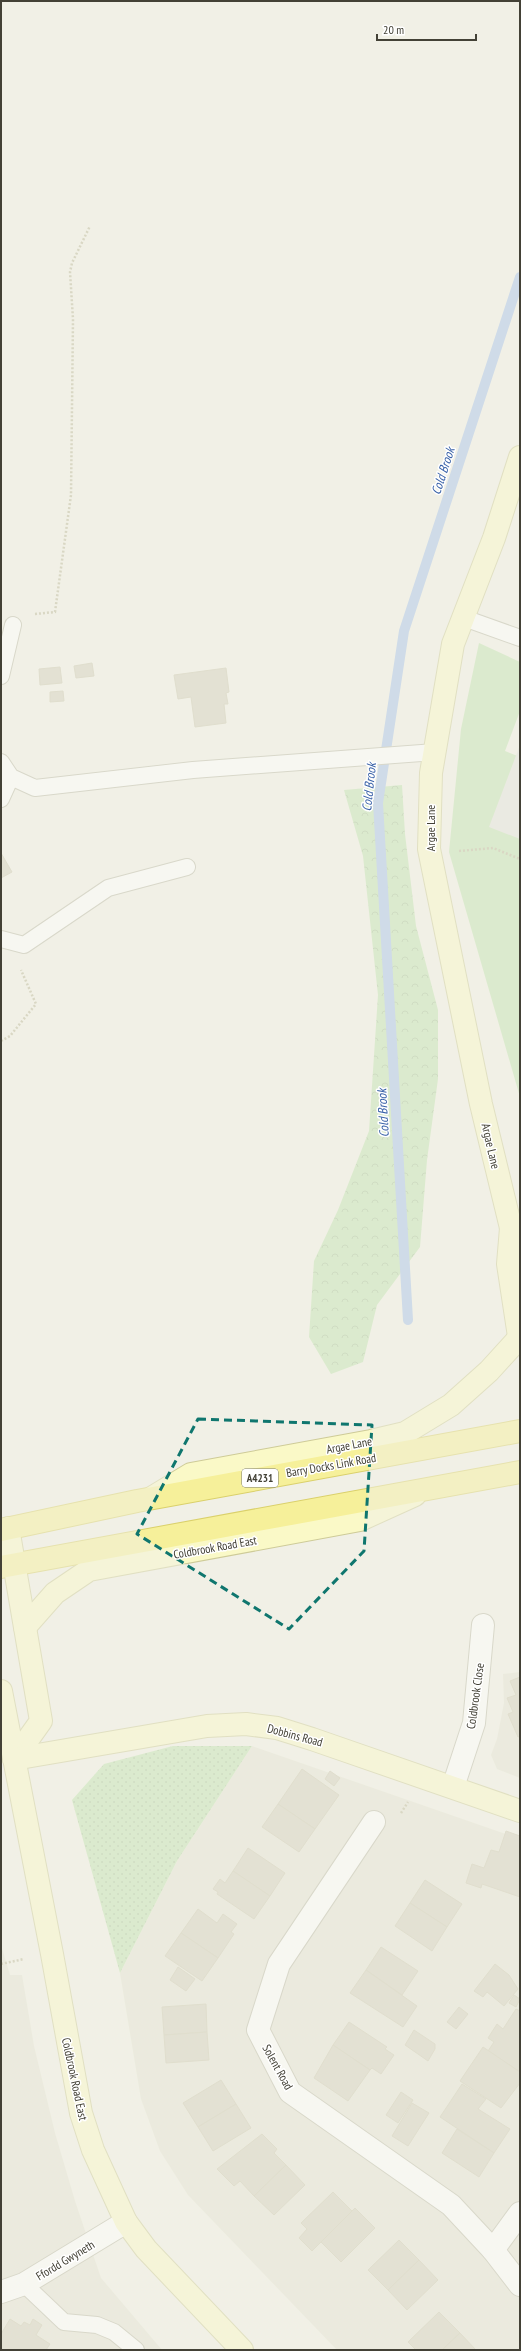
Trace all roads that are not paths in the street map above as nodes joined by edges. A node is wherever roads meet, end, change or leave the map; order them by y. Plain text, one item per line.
1 (520, 457) edge
2 (464, 618) junction
3 (13, 625) dead end
4 (520, 638) edge
5 (4, 649) edge
6 (1, 676) edge
7 (435, 752) junction
8 (1, 762) edge
9 (11, 777) junction
10 (1, 799) edge
11 (187, 867) dead end
12 (6, 940) edge
13 (516, 1236) edge
14 (520, 1340) edge
15 (520, 1431) edge
16 (520, 1472) edge
17 (421, 1492) junction
18 (152, 1498) junction
19 (5, 1529) edge
20 (8, 1566) edge
21 (484, 1625) dead end
22 (25, 1627) junction
23 (1, 1691) edge
24 (8, 1755) edge
25 (453, 1787) junction
26 (520, 1811) edge
27 (374, 1822) road end
28 (520, 2214) edge
29 (126, 2222) junction
30 (493, 2250) junction
31 (24, 2284) junction
32 (520, 2286) edge
33 (1, 2292) edge
34 (136, 2350) edge
35 (242, 2350) edge

1 - 2 street, Argae Lane
2 - 4 lane
2 - 7 street, Argae Lane
3 - 5 lane
5 - 6 lane
7 - 9 lane
7 - 13 street, Argae Lane
8 - 9 lane
9 - 10 lane
11 - 12 lane
13 - 14 street, Argae Lane
14 - 18 street, Argae Lane
15 - 18 main road, Barry Docks Link Road / A4231
16 - 17 main road
17 - 20 main road
17 - 22 street, Coldbrook Road East
18 - 19 main road, Barry Docks Link Road / A4231
19 - 20 street
20 - 22 street
21 - 25 street, Coldbrook Close
22 - 24 street
23 - 24 street, Coldbrook Road East
24 - 25 street, Dobbins Road
24 - 29 street, Coldbrook Road East
25 - 26 street, Dobbins Road
27 - 30 street, Solent Road
28 - 30 street
29 - 31 street, Ffordd Gwyneth
29 - 35 street, Coldbrook Road East
30 - 32 street, Solent Road
31 - 33 street, Ffordd Gwyneth
31 - 34 lane

